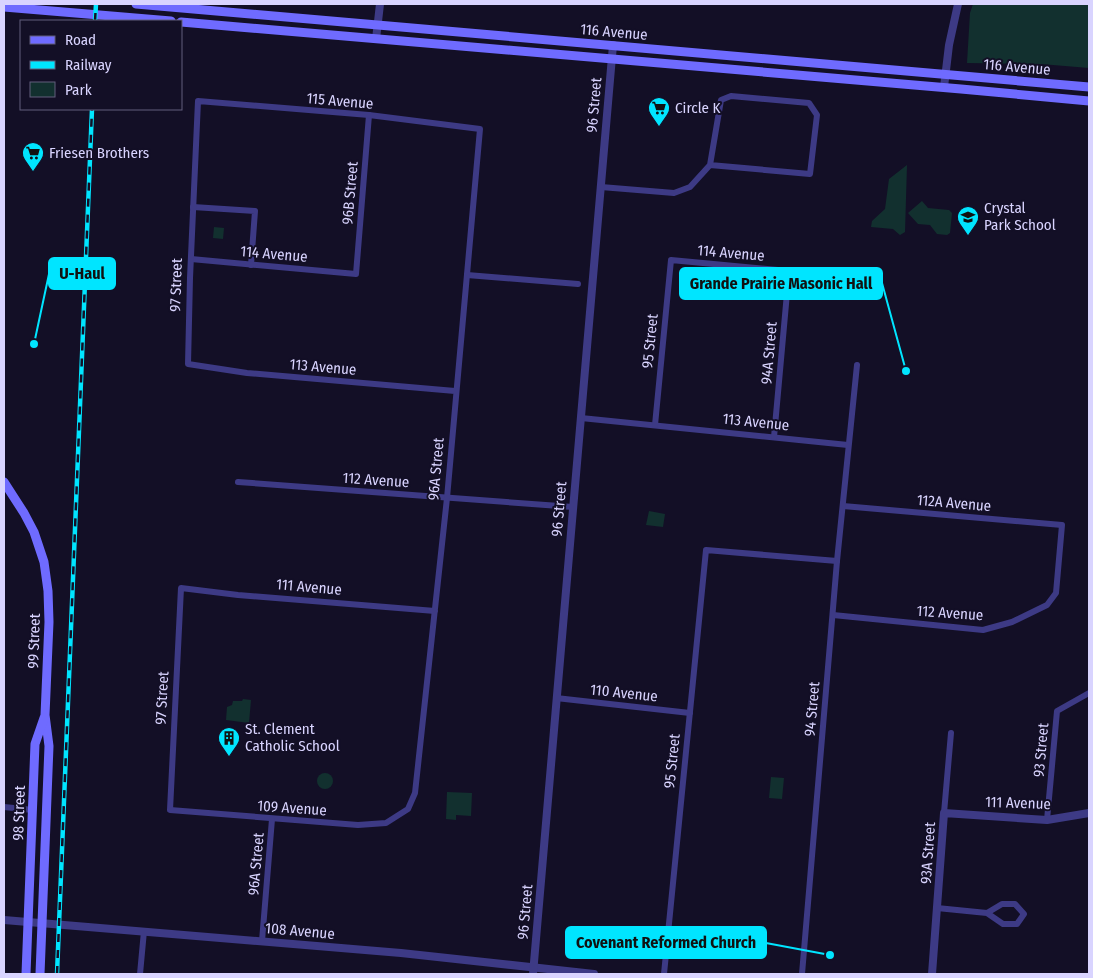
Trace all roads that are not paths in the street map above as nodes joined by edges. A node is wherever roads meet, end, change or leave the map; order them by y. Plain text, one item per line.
1 (136, 4) edge
2 (380, 4) edge
3 (958, 4) edge
4 (4, 7) edge
5 (74, 8) edge
6 (164, 20) edge
7 (182, 22) edge
8 (378, 25) junction
9 (376, 38) junction
10 (613, 45) junction
11 (612, 60) junction
12 (946, 74) junction
13 (944, 87) junction
14 (1089, 87) edge
15 (1089, 101) edge
16 (198, 102) joint
17 (369, 115) junction
18 (480, 129) joint
19 (710, 164) junction
20 (600, 187) junction
21 (193, 207) junction
22 (191, 259) junction
23 (671, 260) joint
24 (250, 265) junction
25 (789, 272) joint
26 (356, 274) joint
27 (467, 275) junction
28 (578, 284) dead end
29 (188, 364) joint
30 (857, 365) dead end
31 (455, 391) junction
32 (580, 418) junction
33 (655, 425) junction
34 (774, 437) junction
35 (848, 445) junction
36 (4, 482) edge
37 (238, 482) dead end
38 (447, 498) junction
39 (843, 506) junction
40 (573, 507) junction
41 (837, 561) junction
42 (181, 588) joint
43 (1056, 594) joint
44 (434, 611) junction
45 (832, 615) junction
46 (1089, 693) edge
47 (556, 698) junction
48 (690, 713) junction
49 (44, 715) junction
50 (951, 733) dead end
51 (4, 807) edge
52 (408, 809) joint
53 (33, 810) junction
54 (46, 810) joint
55 (170, 810) joint
56 (944, 813) junction
57 (1089, 813) edge
58 (272, 819) junction
59 (1047, 820) junction
60 (937, 908) junction
61 (987, 913) junction
62 (4, 920) edge
63 (28, 922) junction
64 (41, 922) junction
65 (144, 931) junction
66 (262, 941) junction
67 (533, 971) edge
68 (565, 972) edge
69 (26, 974) edge
70 (40, 974) edge
71 (140, 974) edge
72 (594, 974) edge
73 (664, 974) edge
74 (802, 974) edge
75 (932, 974) edge

1 - 8 main road, 116 Avenue
2 - 8 street
3 - 12 street
4 - 5 main road
5 - 6 main road
7 - 9 main road, 116 Avenue
8 - 9 street
8 - 10 main road, 116 Avenue
9 - 11 main road, 116 Avenue
10 - 11 street, 96 Street
10 - 12 main road, 116 Avenue
11 - 13 main road, 116 Avenue
11 - 20 street, 96 Street
12 - 13 street
12 - 14 main road, 116 Avenue
13 - 15 main road, 116 Avenue
16 - 17 street, 115 Avenue
16 - 21 street, 97 Street
17 - 18 street, 115 Avenue
17 - 26 street, 96B Street
18 - 27 street, 96A Street
19 - 19 street
19 - 20 street
20 - 32 street, 96 Street
21 - 22 street, 97 Street
21 - 24 street
22 - 24 street, 114 Avenue
22 - 29 street, 97 Street
23 - 25 street, 114 Avenue
23 - 33 street, 95 Street
24 - 26 street, 114 Avenue
25 - 34 street, 94A Street
27 - 28 street
27 - 31 street, 96A Street
29 - 31 street, 113 Avenue
30 - 35 street
31 - 38 street, 96A Street
32 - 33 street, 113 Avenue
32 - 40 street, 96 Street
33 - 34 street, 113 Avenue
34 - 35 street, 113 Avenue
35 - 39 street, 94 Street
36 - 49 main road, 99 Street
37 - 38 street, 112 Avenue
38 - 40 street, 112 Avenue
38 - 44 street, 96A Street
39 - 41 street, 94 Street
39 - 43 street, 112A Avenue
40 - 47 street, 96 Street
41 - 45 street, 94 Street
41 - 48 street, 95 Street
42 - 44 street, 111 Avenue
42 - 55 street, 97 Street
43 - 45 street, 112 Avenue
44 - 52 street, 96A Street
45 - 74 street, 94 Street
46 - 59 street, 93 Street
47 - 48 street, 110 Avenue
47 - 67 street, 96 Street
48 - 73 street, 95 Street
49 - 53 main road, 98 Street
49 - 54 main road, 99 Street
50 - 56 street, 93A Street
51 - 53 street
52 - 58 street, 109 Avenue
53 - 63 main road, 98 Street
54 - 64 main road, 98 Street
55 - 58 street, 109 Avenue
56 - 59 street, 111 Avenue
56 - 60 street, 93A Street
57 - 59 street, 111 Avenue
58 - 66 street, 96A Street
60 - 61 street
60 - 75 street, 93A Street
61 - 61 street
62 - 63 street, 108 Avenue
63 - 64 street, 108 Avenue
63 - 69 main road, 98 Street
64 - 65 street, 108 Avenue
64 - 70 main road, 98 Street
65 - 66 street, 108 Avenue
65 - 71 street
66 - 67 street, 108 Avenue
67 - 68 street, 108 Avenue
68 - 72 street, 108 Avenue

